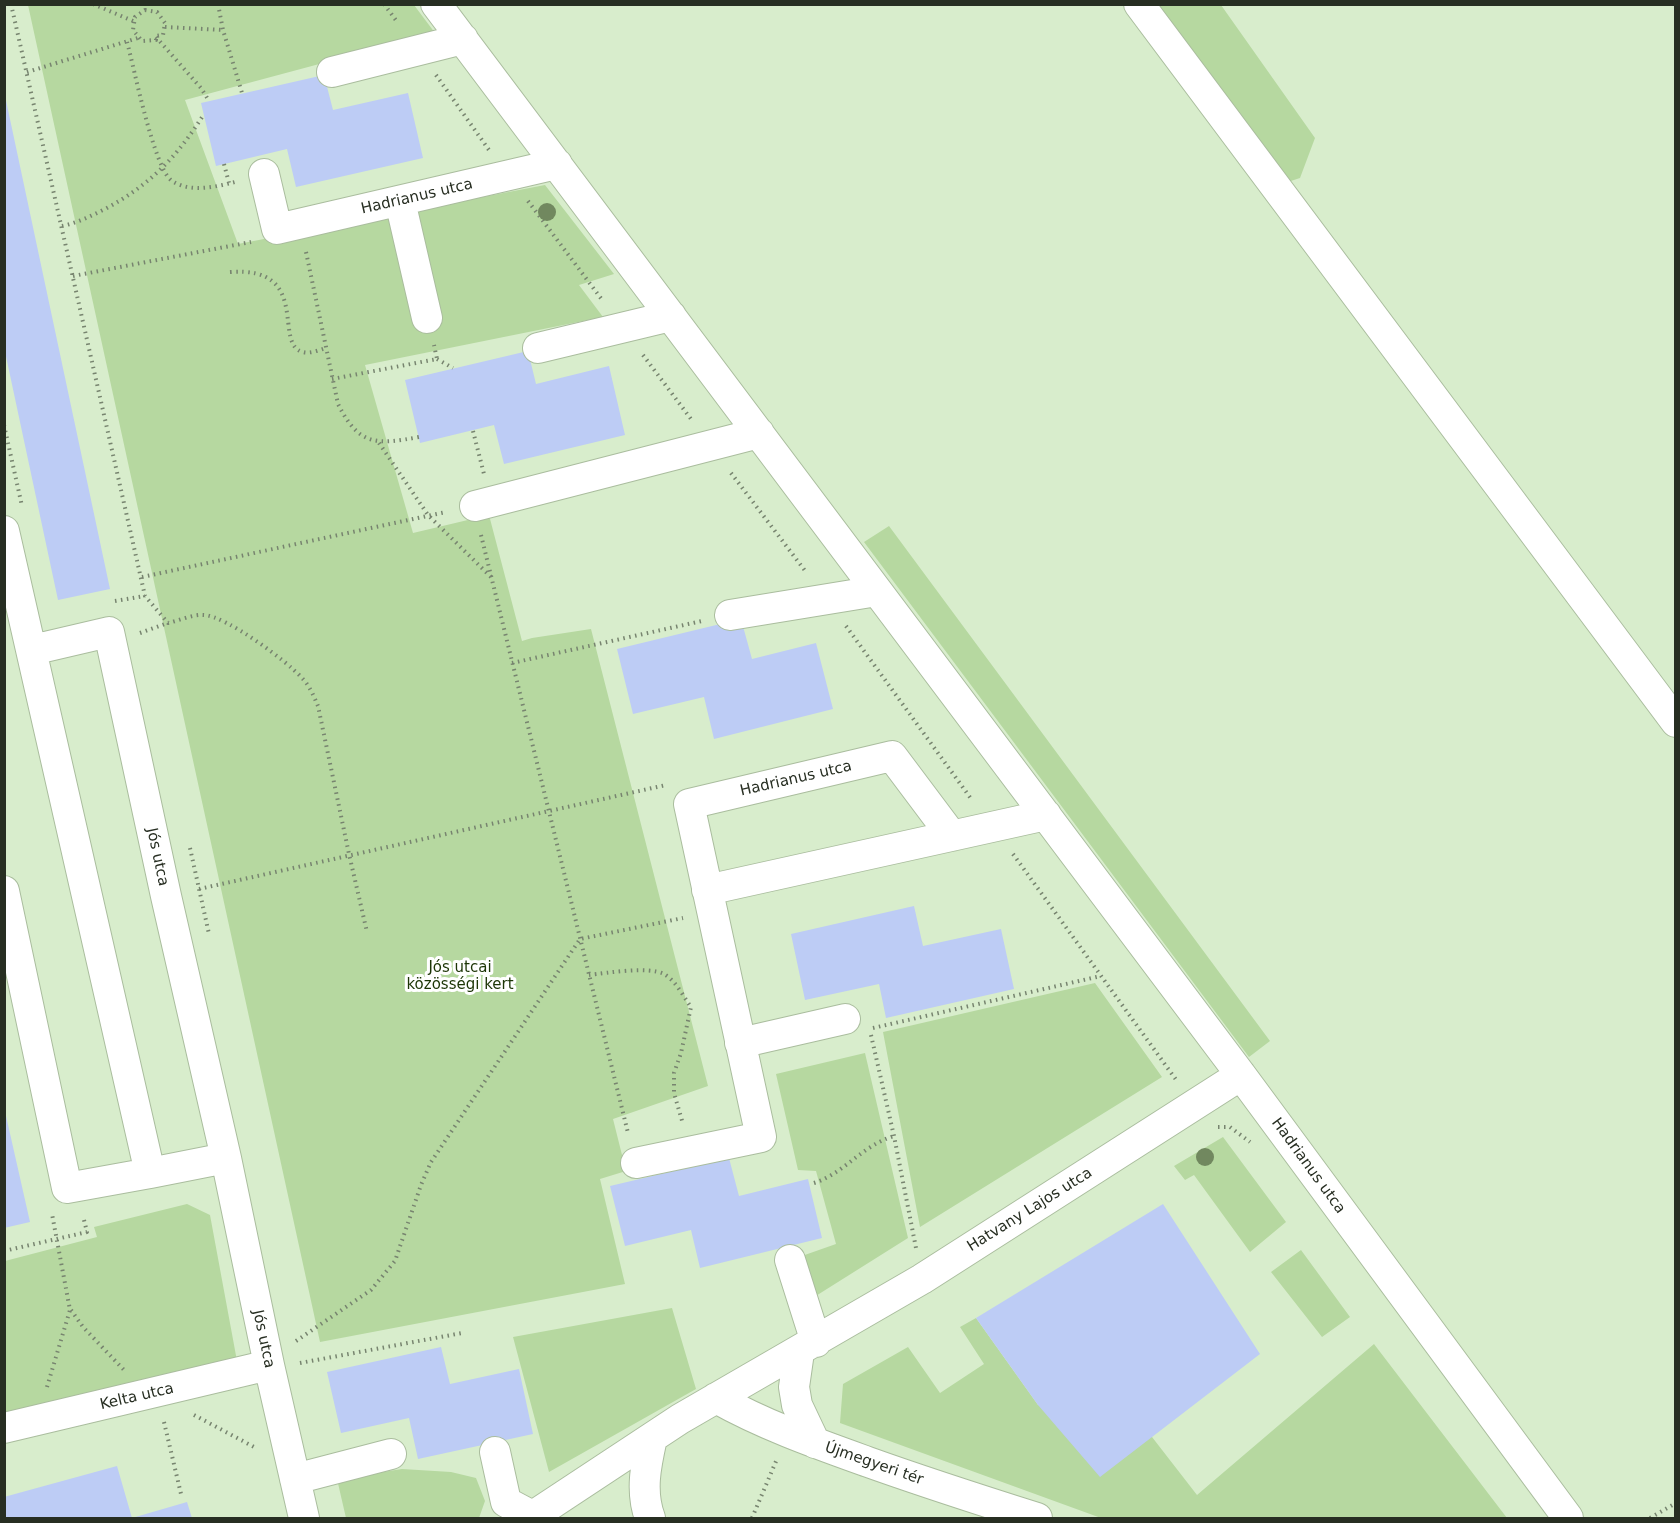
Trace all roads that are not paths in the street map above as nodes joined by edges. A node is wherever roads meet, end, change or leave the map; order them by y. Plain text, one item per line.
1 (436, 4) edge
2 (1139, 4) edge
3 (463, 39) junction
4 (332, 72) dead end
5 (557, 164) junction
6 (264, 174) road end
7 (399, 201) junction
8 (671, 316) junction
9 (427, 318) road end
10 (538, 348) dead end
11 (759, 433) junction
12 (483, 504) road end
13 (4, 531) edge
14 (878, 591) junction
15 (730, 615) road end
16 (32, 650) junction
17 (1676, 722) edge
18 (1046, 815) junction
19 (952, 836) junction
20 (707, 890) junction
21 (4, 891) edge
22 (845, 1019) dead end
23 (740, 1043) junction
24 (1241, 1075) junction
25 (226, 1158) junction
26 (636, 1163) road end
27 (150, 1173) junction
28 (790, 1260) dead end
29 (807, 1347) junction
30 (269, 1365) junction
31 (716, 1398) junction
32 (4, 1428) edge
33 (652, 1438) junction
34 (815, 1443) junction
35 (495, 1452) dead end
36 (391, 1454) dead end
37 (295, 1479) junction
38 (304, 1518) edge
39 (533, 1518) edge
40 (650, 1518) edge
41 (1037, 1518) edge
42 (1568, 1518) edge

1 - 3 street, Hadrianus utca
2 - 17 street
3 - 4 street
3 - 5 street, Hadrianus utca
5 - 7 street, Hadrianus utca
5 - 8 street, Hadrianus utca
6 - 7 street, Hadrianus utca
7 - 9 street
8 - 10 street
8 - 11 street, Hadrianus utca
11 - 12 street
11 - 14 street, Hadrianus utca
13 - 16 street
14 - 15 street
14 - 18 street, Hadrianus utca
16 - 25 street, Jós utca
16 - 27 street
18 - 19 street
18 - 24 street, Hadrianus utca
19 - 20 street
19 - 20 street, Hadrianus utca
20 - 23 street, Hadrianus utca
21 - 27 street
22 - 23 street
23 - 26 street, Hadrianus utca
24 - 29 street, Hatvany Lajos utca
24 - 42 street, Hadrianus utca
25 - 27 street
25 - 30 street, Jós utca
28 - 29 street
29 - 31 street, Hatvany Lajos utca
29 - 34 street
30 - 32 street, Kelta utca
30 - 37 street, Jós utca
31 - 33 street, Hatvany Lajos utca
31 - 34 street, Újmegyeri tér
33 - 39 street, Hatvany Lajos utca
33 - 40 street
34 - 41 street, Újmegyeri tér
35 - 39 street
36 - 37 street
37 - 38 street, Jós utca

